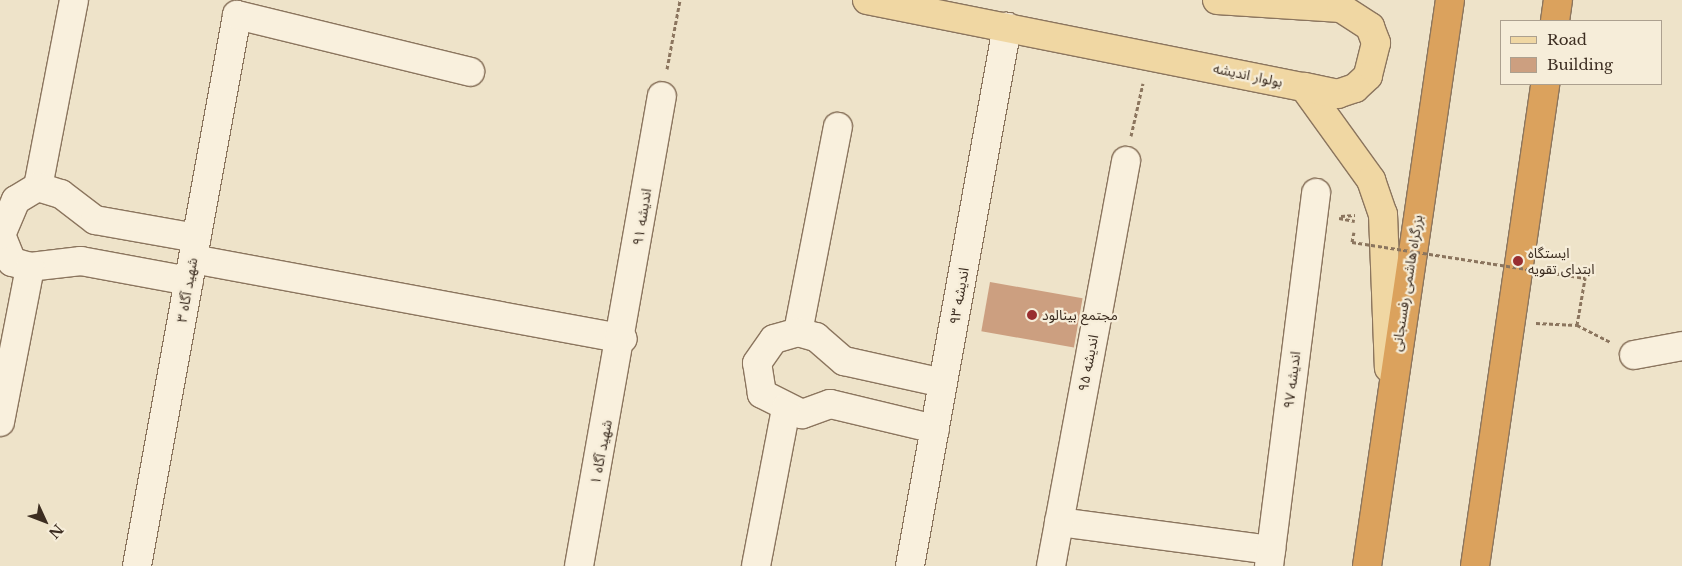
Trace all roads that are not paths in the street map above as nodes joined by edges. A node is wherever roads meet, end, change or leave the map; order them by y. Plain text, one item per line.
1 (74, 0) edge
2 (867, 0) edge
3 (1217, 0) edge
4 (1450, 0) edge
5 (1558, 0) edge
6 (1313, 2) edge
7 (1554, 20) edge
8 (1007, 26) junction
9 (470, 72) dead end
10 (1545, 85) edge
11 (1304, 87) junction
12 (662, 96) road end
13 (838, 128) dead end
14 (1126, 161) road end
15 (38, 187) junction
16 (1316, 193) dead end
17 (193, 259) junction
18 (30, 267) junction
19 (798, 332) junction
20 (622, 339) junction
21 (1682, 346) edge
22 (1634, 355) road end
23 (943, 383) junction
24 (1390, 395) junction
25 (786, 408) junction
26 (0, 422) edge
27 (935, 429) junction
28 (1059, 522) junction
29 (1270, 558) edge
30 (137, 566) edge
31 (579, 566) edge
32 (756, 566) edge
33 (910, 566) edge
34 (1051, 566) edge
35 (1367, 566) edge
36 (1475, 566) edge

1 - 15 street
2 - 8 main road, بولوار اندیشه
3 - 6 main road
4 - 24 highway, بزرگراه هاشمی رفسنجانی
5 - 7 highway
6 - 11 main road, بولوار اندیشه
8 - 11 main road, بولوار اندیشه
8 - 23 street, اندیشه ۹۳
9 - 17 street, شهید آگاه ۳
10 - 36 highway
11 - 24 main road
12 - 20 street, اندیشه ۹۱
13 - 19 street
14 - 28 street, اندیشه ۹۵
15 - 17 street
15 - 18 street
16 - 29 street, اندیشه ۹۷
17 - 18 street
17 - 20 street
17 - 30 street, شهید آگاه ۳
18 - 26 street
19 - 23 street
19 - 25 street
20 - 31 street, شهید آگاه ۱
21 - 22 street
23 - 27 street, اندیشه ۹۳
24 - 35 highway, بزرگراه هاشمی رفسنجانی
25 - 27 street
25 - 32 street
27 - 33 street, اندیشه ۹۳
28 - 29 street
28 - 34 street, اندیشه ۹۵

